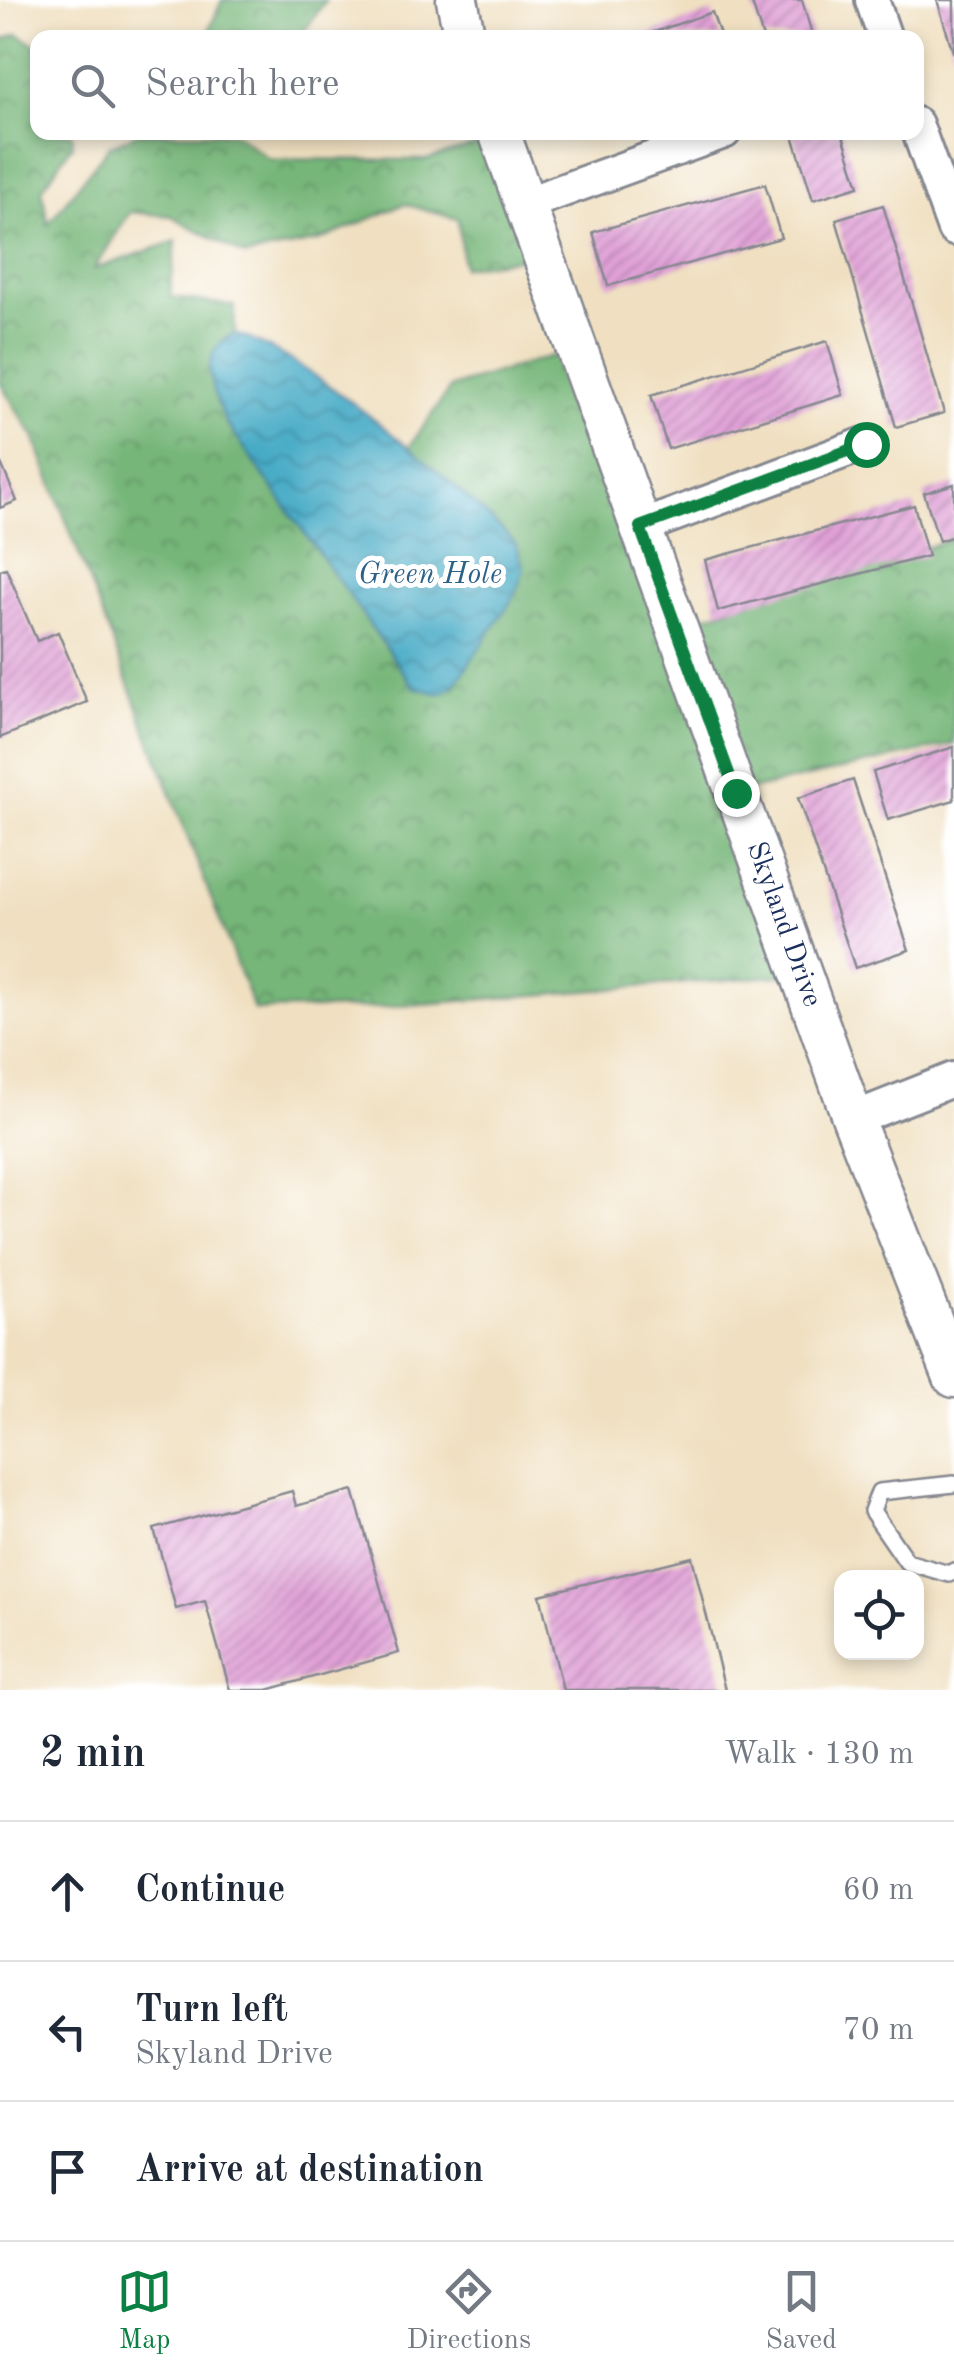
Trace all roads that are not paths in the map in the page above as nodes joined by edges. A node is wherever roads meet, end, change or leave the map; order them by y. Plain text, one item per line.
1 (457, 0) edge
2 (872, 0) edge
3 (463, 30) edge
4 (883, 30) edge
5 (502, 140) edge
6 (702, 140) edge
7 (922, 140) edge
8 (525, 204) junction
9 (954, 228) edge
10 (866, 444) dead end
11 (640, 527) junction
12 (954, 1079) edge
13 (853, 1119) junction
14 (954, 1377) edge
15 (954, 1484) edge
16 (954, 1570) edge

1 - 3 street
2 - 4 street
5 - 8 street, Skyland Drive
6 - 8 street
7 - 9 street
8 - 11 street, Skyland Drive
10 - 11 street
11 - 13 street, Skyland Drive
12 - 13 street
13 - 14 street, Skyland Drive
15 - 16 lane

